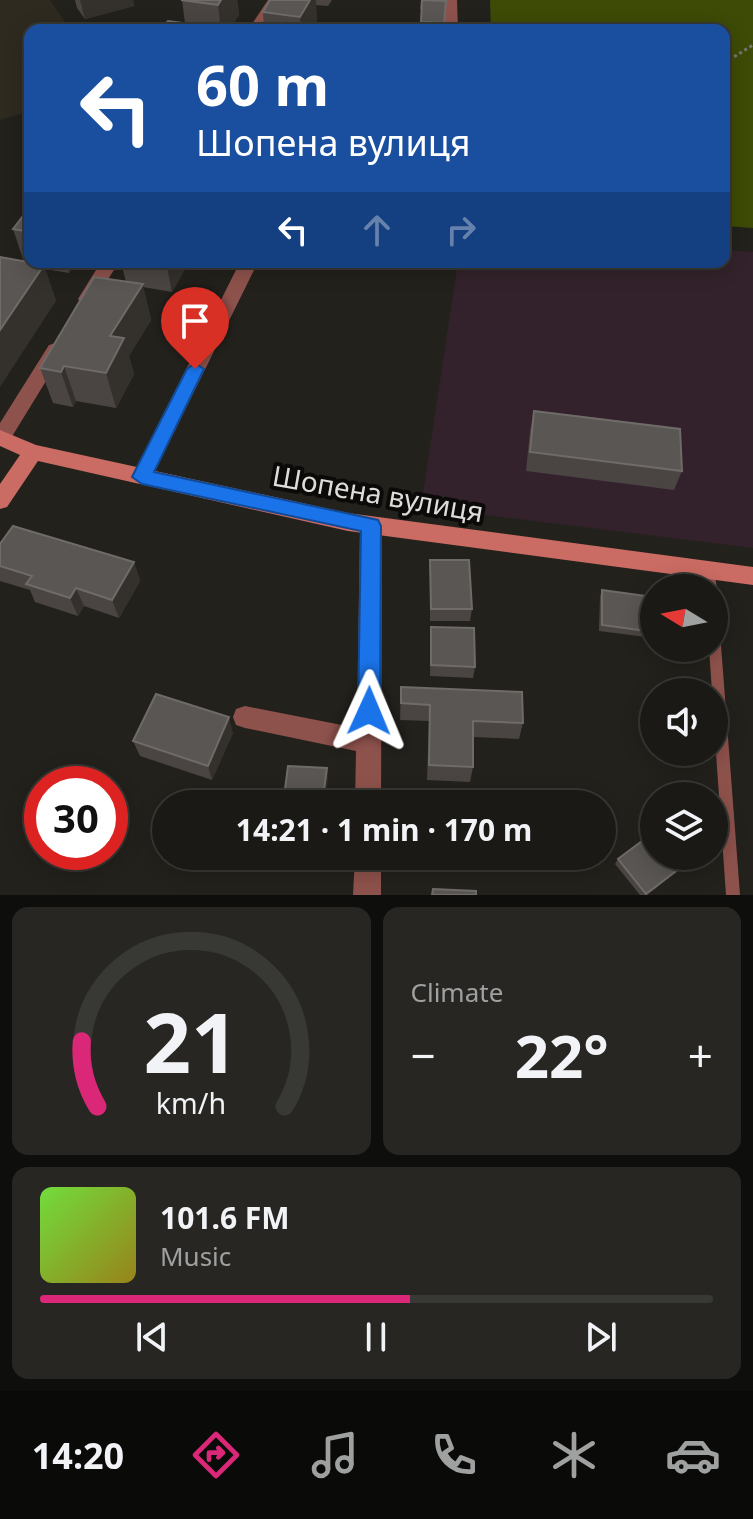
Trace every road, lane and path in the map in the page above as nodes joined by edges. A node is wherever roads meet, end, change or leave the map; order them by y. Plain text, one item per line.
1 (274, 0) edge
2 (451, 0) edge
3 (259, 24) edge
4 (451, 24) edge
5 (753, 45) edge
6 (730, 59) edge
7 (106, 268) edge
8 (246, 268) edge
9 (0, 438) edge
10 (33, 452) junction
11 (142, 477) junction
12 (0, 501) edge
13 (371, 526) junction
14 (678, 574) edge
15 (753, 576) edge
16 (728, 578) edge
17 (716, 662) edge
18 (245, 717) dead end
19 (369, 742) junction
20 (368, 790) edge
21 (368, 870) edge
22 (367, 895) edge
23 (733, 895) edge

1 - 3 street
2 - 4 street
5 - 6 path
7 - 9 street
8 - 11 street
9 - 10 street, Шопена вулиця
10 - 11 street, Шопена вулиця
10 - 12 street
11 - 13 street, Шопена вулиця
13 - 14 street, Шопена вулиця
13 - 19 street
15 - 16 street, Шопена вулиця
17 - 23 lane
18 - 19 street
19 - 20 street
21 - 22 street

